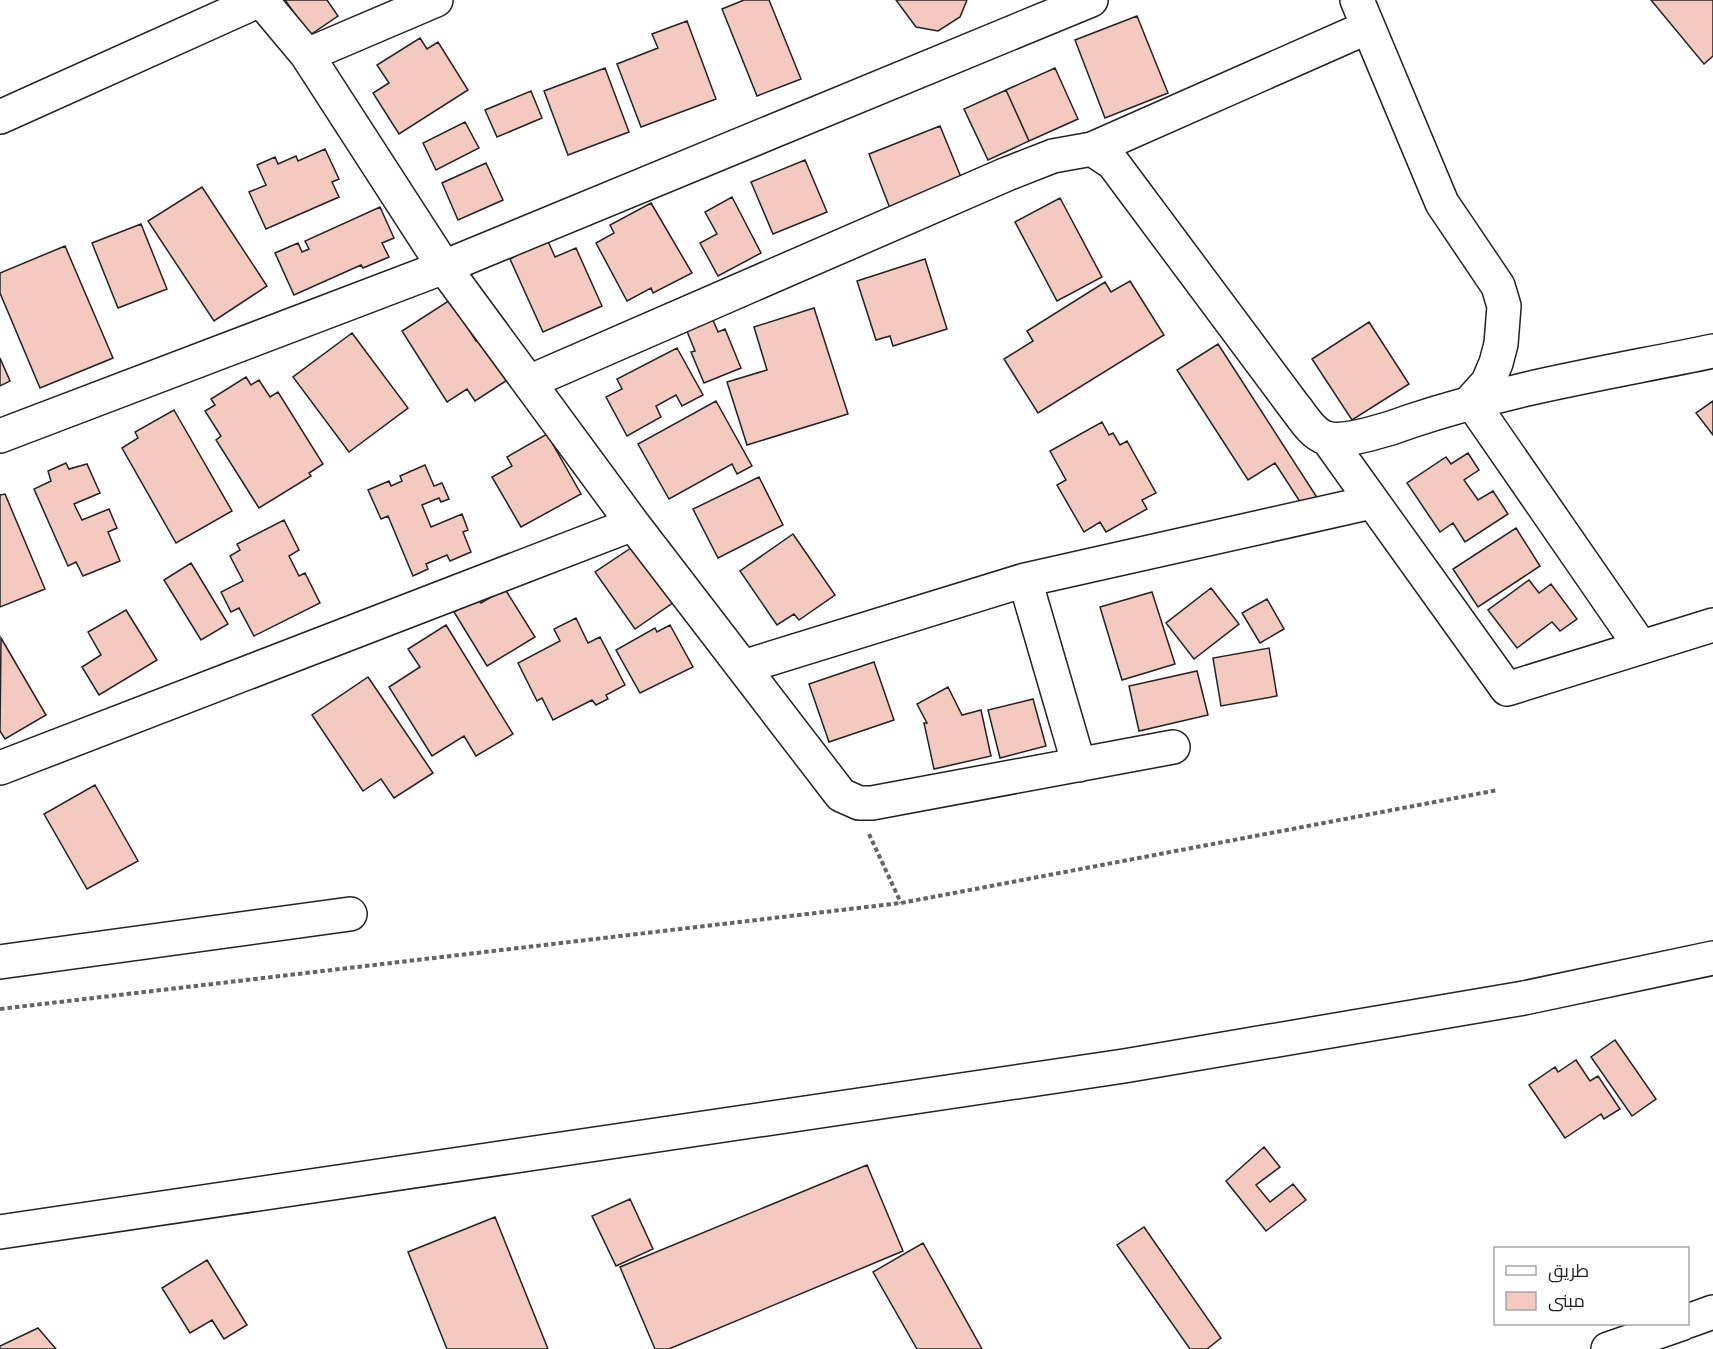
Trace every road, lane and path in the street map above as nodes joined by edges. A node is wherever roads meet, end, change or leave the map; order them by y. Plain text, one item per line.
1 (260, 0) edge
2 (436, 0) edge
3 (1091, 0) edge
4 (1362, 14) edge
5 (307, 55) junction
6 (0, 117) edge
7 (1092, 149) junction
8 (444, 267) junction
9 (1713, 351) edge
10 (529, 382) junction
11 (1471, 401) junction
12 (0, 436) edge
13 (1326, 438) junction
14 (1372, 502) junction
15 (633, 524) junction
16 (1025, 580) junction
17 (1713, 625) edge
18 (1641, 647) junction
19 (743, 667) junction
20 (1173, 747) dead end
21 (1079, 765) junction
22 (0, 768) edge
23 (1498, 790) dead end
24 (859, 803) junction
25 (901, 903) junction
26 (350, 914) dead end
27 (1713, 958) edge
28 (0, 962) edge
29 (0, 1009) edge
30 (0, 1232) edge
31 (1713, 1312) edge
32 (1689, 1321) edge
33 (1675, 1325) edge
34 (1608, 1349) edge

1 - 5 street
1 - 6 street
2 - 5 street
3 - 8 street
4 - 7 street
4 - 11 street
5 - 8 street
7 - 10 street
7 - 13 street
8 - 10 street
8 - 12 street
9 - 11 street
10 - 15 street
11 - 13 street
11 - 18 street
13 - 14 street
14 - 16 street
14 - 18 street
15 - 19 street
15 - 22 street
16 - 19 street
16 - 21 street
17 - 18 street
19 - 24 street
20 - 21 street
21 - 24 street
23 - 25 path
24 - 25 path
25 - 29 path
26 - 28 street
27 - 30 street
31 - 32 street
33 - 34 street

